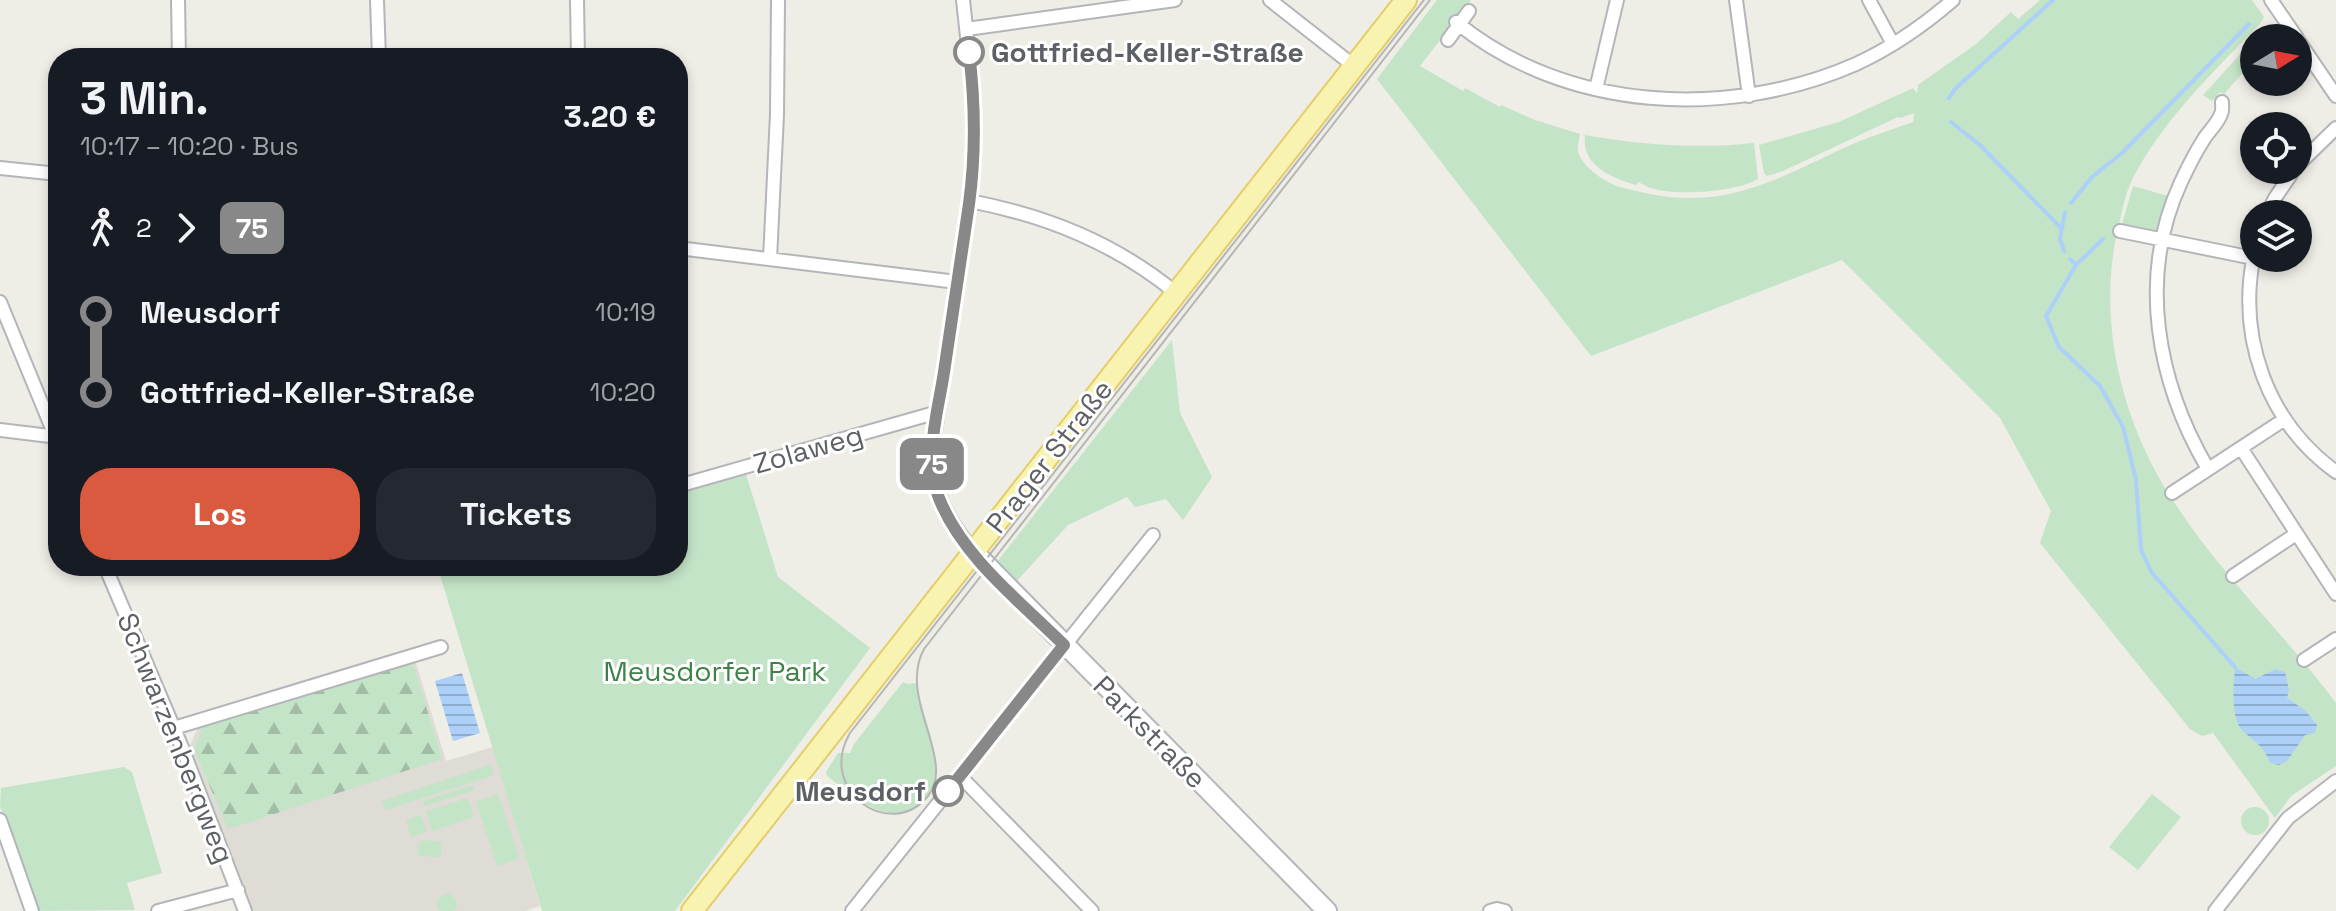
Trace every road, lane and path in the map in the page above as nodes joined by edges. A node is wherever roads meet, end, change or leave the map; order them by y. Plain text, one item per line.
1 (178, 0) edge
2 (377, 0) edge
3 (577, 0) edge
4 (778, 0) edge
5 (963, 0) edge
6 (1175, 0) edge
7 (1270, 0) edge
8 (1406, 0) edge
9 (1736, 0) edge
10 (1869, 0) edge
11 (1953, 0) edge
12 (2271, 0) edge
13 (1615, 1) edge
14 (1469, 11) dead end
15 (1458, 23) junction
16 (2287, 24) edge
17 (967, 29) junction
18 (1448, 40) dead end
19 (1893, 44) junction
20 (179, 48) edge
21 (379, 48) edge
22 (578, 48) edge
23 (2312, 61) edge
24 (1354, 66) junction
25 (1596, 89) junction
26 (1749, 96) junction
27 (2336, 96) edge
28 (2222, 102) dead end
29 (2336, 128) edge
30 (2312, 151) edge
31 (0, 168) edge
32 (48, 173) edge
33 (970, 201) junction
34 (2120, 231) dead end
35 (2163, 239) junction
36 (688, 249) edge
37 (2240, 253) edge
38 (770, 259) junction
39 (2252, 272) edge
40 (957, 282) junction
41 (1176, 293) junction
42 (0, 302) edge
43 (938, 412) junction
44 (48, 417) edge
45 (2285, 419) junction
46 (0, 430) edge
47 (48, 438) edge
48 (2241, 448) junction
49 (2208, 469) junction
50 (2336, 472) edge
51 (688, 483) edge
52 (2172, 493) dead end
53 (2296, 534) junction
54 (1153, 535) dead end
55 (974, 552) junction
56 (109, 576) edge
57 (2233, 576) dead end
58 (2335, 591) edge
59 (2336, 639) edge
60 (1064, 645) junction
61 (441, 647) dead end
62 (2304, 660) dead end
63 (174, 728) junction
64 (961, 777) junction
65 (2336, 781) edge
66 (0, 820) edge
67 (238, 890) junction
68 (32, 911) edge
69 (158, 911) edge
70 (245, 911) edge
71 (692, 911) edge
72 (852, 911) edge
73 (1092, 911) edge
74 (1327, 911) edge
75 (1490, 911) edge
76 (1505, 911) edge
77 (2215, 911) edge

1 - 20 street
2 - 21 street
3 - 22 street
4 - 38 street
5 - 17 street
6 - 17 street
7 - 24 street
8 - 24 main road, Prager Straße
9 - 26 street
10 - 19 street
11 - 19 street
12 - 16 street
13 - 25 street
14 - 15 street
15 - 18 street
15 - 25 street
17 - 33 street
19 - 26 street
23 - 27 street
24 - 41 main road, Prager Straße
25 - 26 street
28 - 35 street
29 - 30 street
31 - 32 street
33 - 40 street
33 - 41 street
34 - 35 street
35 - 37 street
35 - 49 street
36 - 38 street
38 - 40 street
39 - 45 street
40 - 43 street
41 - 55 main road, Prager Straße
42 - 44 street
43 - 51 street, Zolaweg
43 - 55 street
45 - 48 street
45 - 50 street
46 - 47 street
48 - 49 street
48 - 53 street
49 - 52 street
53 - 57 street
53 - 58 street
54 - 60 street
55 - 60 street, Parkstraße
55 - 71 main road, Prager Straße
56 - 63 street, Schwarzenbergweg
59 - 62 street
60 - 64 street
60 - 74 street, Parkstraße
61 - 63 street
63 - 67 street, Schwarzenbergweg
64 - 72 street
64 - 73 street
65 - 77 street
66 - 68 street
67 - 69 street
67 - 70 street, Schwarzenbergweg
75 - 76 street

